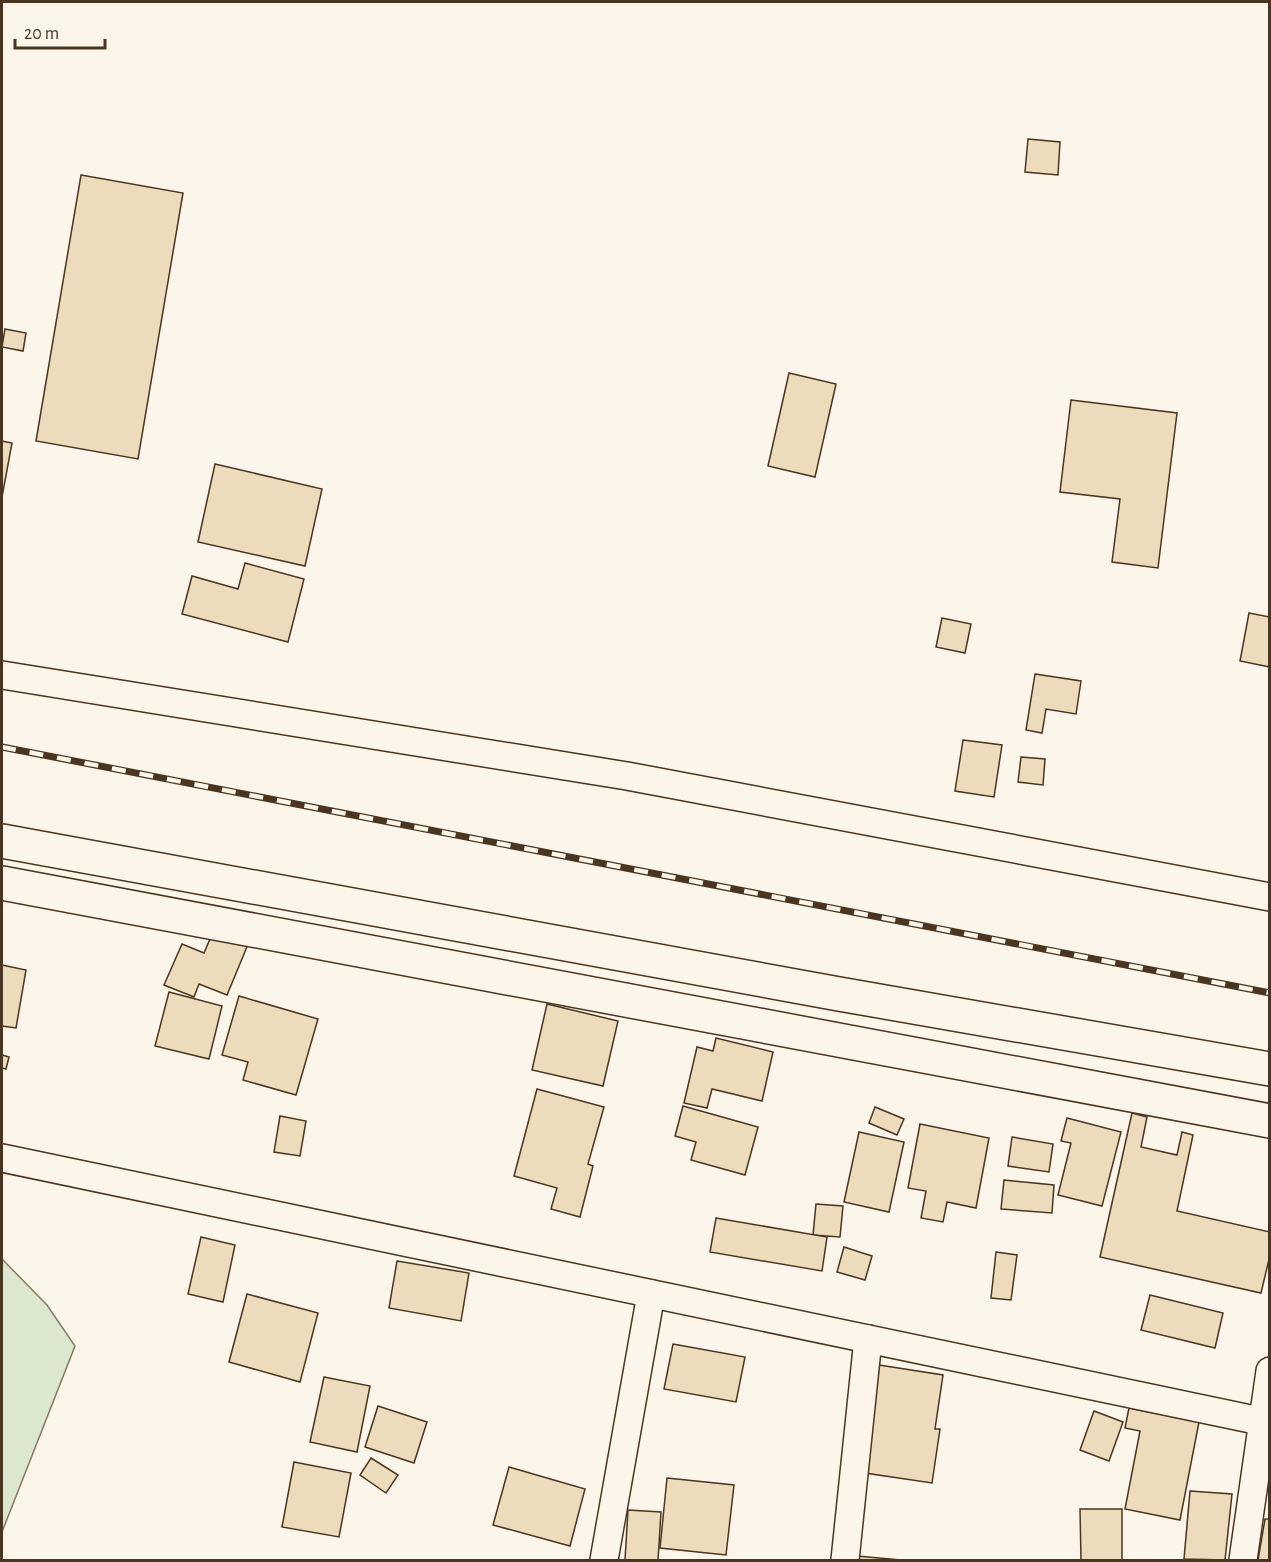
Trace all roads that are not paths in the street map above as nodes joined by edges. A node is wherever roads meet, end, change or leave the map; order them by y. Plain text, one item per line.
1 (2, 675) edge
2 (2, 841) edge
3 (2, 883) edge
4 (1269, 897) edge
5 (1269, 1069) edge
6 (1269, 1121) edge
7 (2, 1158) edge
8 (651, 1294) junction
9 (868, 1339) junction
10 (1269, 1371) edge
11 (1266, 1423) edge
12 (604, 1560) edge
13 (845, 1560) edge
14 (1243, 1560) edge

1 - 4 street
2 - 5 highway
3 - 6 highway
7 - 8 street
8 - 9 street
8 - 12 street
9 - 11 street
9 - 13 street
10 - 11 street
11 - 14 street

